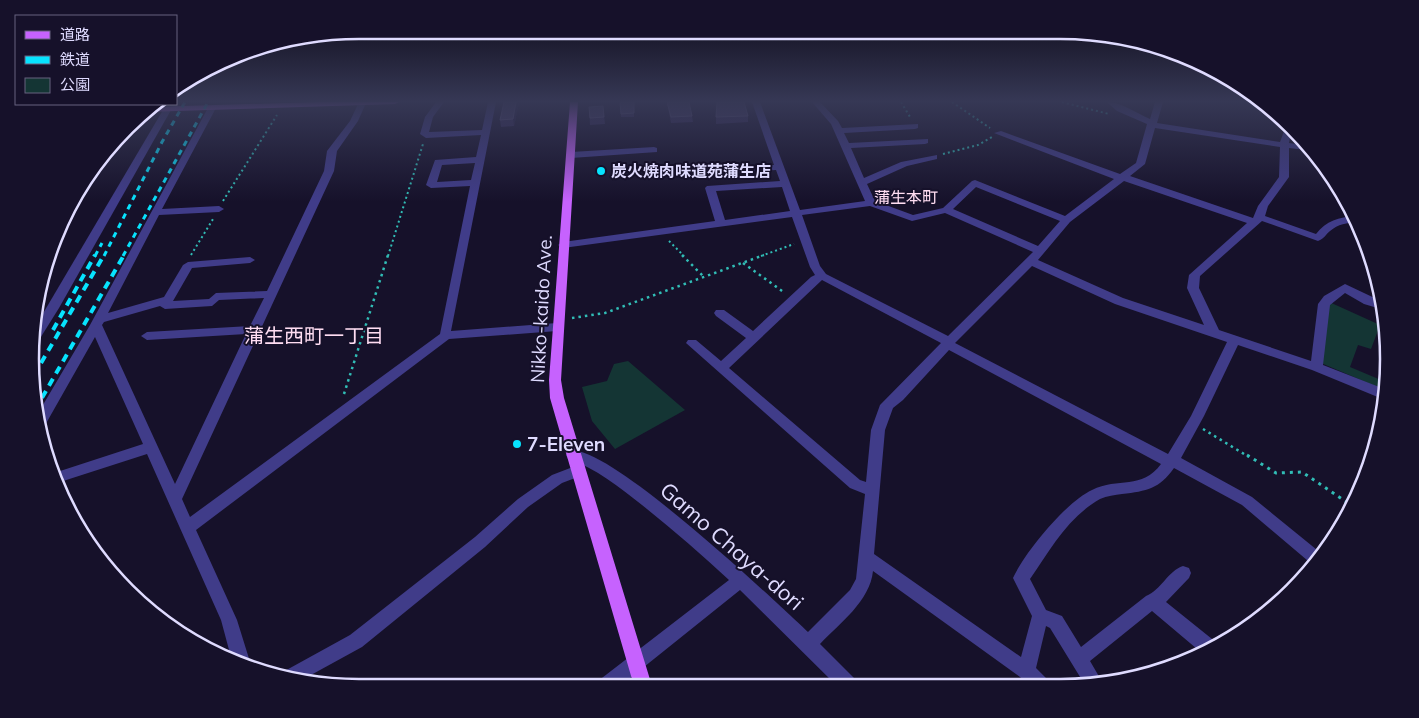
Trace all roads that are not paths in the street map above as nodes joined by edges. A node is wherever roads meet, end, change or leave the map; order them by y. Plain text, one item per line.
1 (150, 136) edge
2 (199, 136) edge
3 (343, 136) edge
4 (485, 136) edge
5 (572, 136) edge
6 (768, 136) edge
7 (841, 136) edge
8 (1005, 136) edge
9 (1148, 136) edge
10 (1228, 136) edge
11 (1286, 136) edge
12 (925, 141) dead end
13 (1284, 144) junction
14 (846, 146) junction
15 (1300, 147) edge
16 (654, 150) dead end
17 (571, 155) junction
18 (934, 157) road end
19 (480, 160) junction
20 (780, 167) junction
21 (696, 172) dead end
22 (1122, 178) junction
23 (863, 182) junction
24 (475, 184) junction
25 (786, 184) junction
26 (871, 203) junction
27 (219, 209) road end
28 (946, 210) junction
29 (155, 212) junction
30 (796, 213) junction
31 (1066, 220) junction
32 (1258, 220) junction
33 (1348, 220) edge
34 (721, 223) junction
35 (563, 245) junction
36 (1040, 251) junction
37 (250, 260) dead end
38 (1031, 261) junction
39 (822, 276) junction
40 (271, 294) junction
41 (168, 300) junction
42 (1375, 303) edge
43 (720, 313) dead end
44 (41, 319) edge
45 (98, 322) junction
46 (558, 323) junction
47 (254, 330) junction
48 (1214, 333) junction
49 (446, 335) junction
50 (147, 336) dead end
51 (754, 338) junction
52 (1234, 340) junction
53 (692, 343) dead end
54 (948, 343) junction
55 (1316, 367) junction
56 (722, 368) junction
57 (1379, 392) edge
58 (44, 415) edge
59 (150, 447) junction
60 (573, 455) junction
61 (1172, 461) junction
62 (578, 471) junction
63 (61, 476) edge
64 (872, 492) junction
65 (174, 501) junction
66 (188, 527) junction
67 (1313, 556) edge
68 (866, 557) junction
69 (1183, 573) dead end
70 (740, 581) junction
71 (1154, 603) junction
72 (1040, 616) junction
73 (808, 644) junction
74 (1205, 644) edge
75 (239, 656) edge
76 (1079, 659) junction
77 (636, 663) junction
78 (1026, 671) junction
79 (298, 673) edge
80 (1091, 678) edge
81 (615, 679) edge
82 (641, 679) edge
83 (843, 679) edge
84 (1035, 679) edge

1 - 44 street
2 - 29 street
3 - 40 street
4 - 19 street
5 - 17 main road, Nikko-kaido Ave.
6 - 20 street
7 - 14 street
8 - 22 street
9 - 22 street
10 - 13 street
11 - 13 street
12 - 14 street
13 - 15 street
13 - 32 street
14 - 23 street
16 - 17 street
17 - 35 main road, Nikko-kaido Ave.
18 - 23 street
19 - 24 street
19 - 24 street
20 - 21 street
20 - 25 street
22 - 31 street
22 - 32 street
23 - 26 street
24 - 49 street
25 - 30 street
25 - 34 street
26 - 28 street
26 - 30 street
27 - 29 street
28 - 31 street
28 - 36 street
29 - 45 street
30 - 34 street
30 - 39 street
31 - 36 street
32 - 33 street
32 - 48 street
34 - 35 street
35 - 46 main road, Nikko-kaido Ave.
36 - 38 street
37 - 41 street
38 - 48 street
38 - 54 street
39 - 51 street
39 - 54 street
40 - 41 street
40 - 47 street
41 - 45 street
42 - 55 street
43 - 51 street
45 - 58 street
45 - 59 street
46 - 49 street
46 - 60 main road, Nikko-kaido Ave.
47 - 50 street
47 - 65 street
48 - 52 street
49 - 66 street
51 - 56 street
52 - 55 street
52 - 61 street
53 - 56 street
54 - 61 street
54 - 64 street
55 - 57 street
56 - 64 street
59 - 63 street
59 - 65 street
60 - 62 main road, Nikko-kaido Ave.
60 - 70 street, Gamo Chaya-dori
61 - 67 street
61 - 72 street
62 - 77 main road, Nikko-kaido Ave.
62 - 79 street
64 - 68 street
65 - 66 street
66 - 75 street
68 - 73 street
68 - 78 street
69 - 71 street
70 - 73 street, Gamo Chaya-dori
70 - 77 street
71 - 74 street
71 - 76 street
72 - 76 street
72 - 78 street
73 - 83 street, Gamo Chaya-dori
76 - 80 street
77 - 81 street
77 - 82 main road, Nikko-kaido Ave.
78 - 84 street

